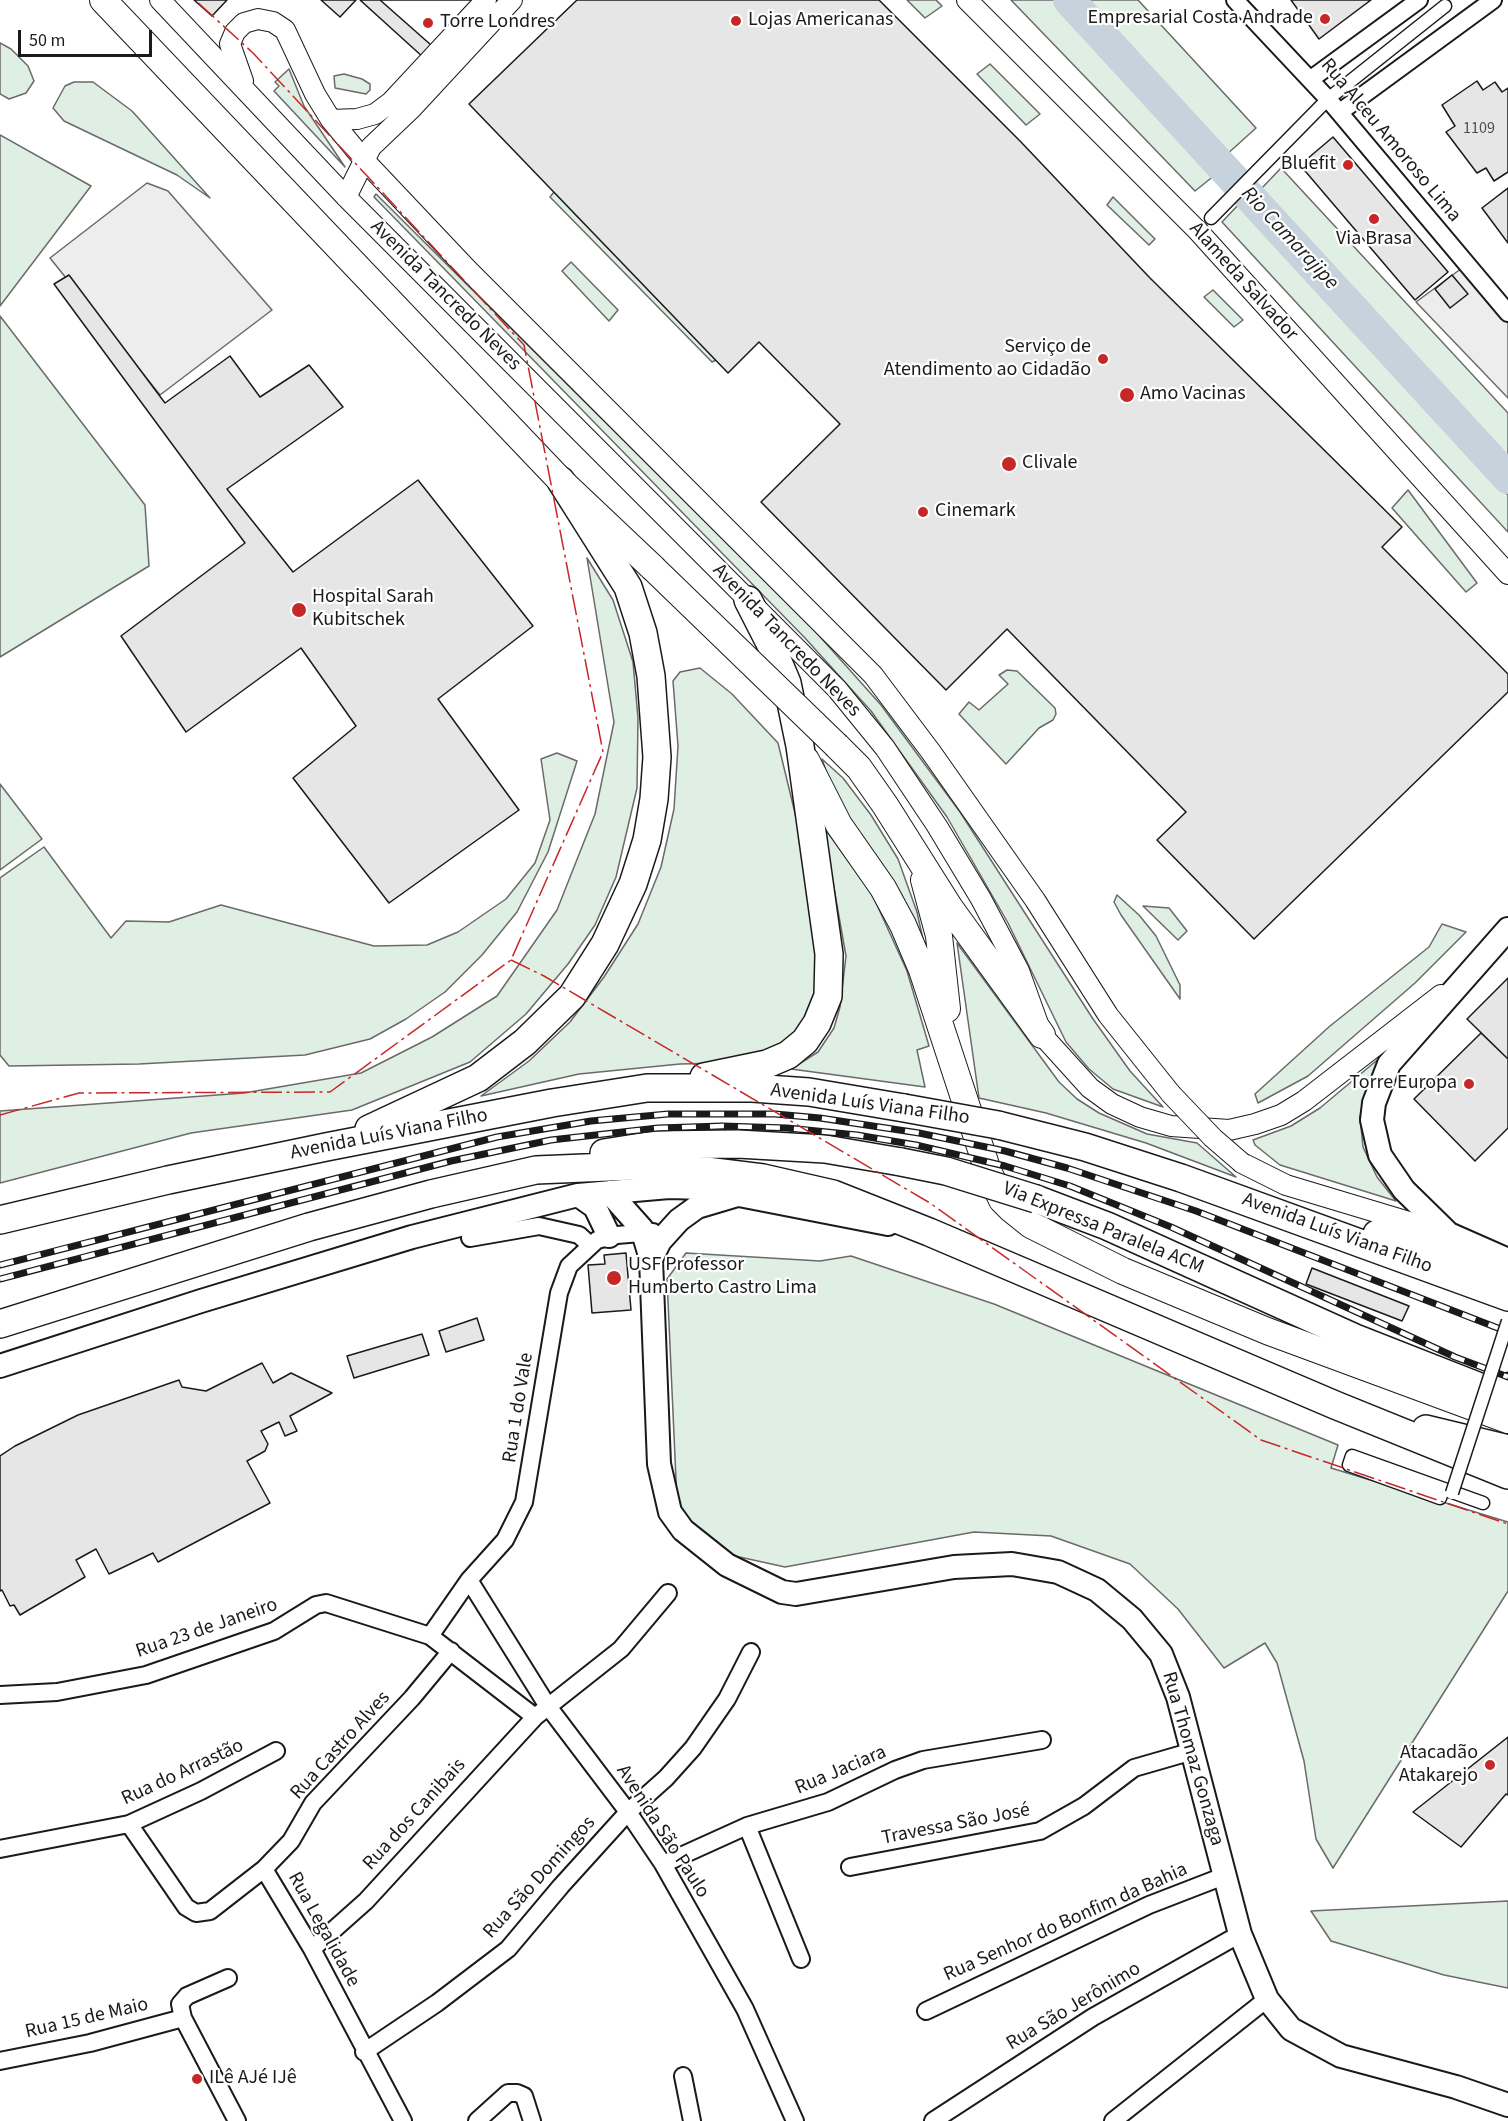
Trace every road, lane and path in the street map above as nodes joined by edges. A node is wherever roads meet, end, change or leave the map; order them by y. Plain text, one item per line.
1 (103, 0) edge
2 (160, 0) edge
3 (486, 0) edge
4 (968, 0) edge
5 (1235, 0) edge
6 (1419, 0) edge
7 (1493, 0) edge
8 (507, 3) edge
9 (1445, 6) dead end
10 (1311, 79) junction
11 (247, 90) junction
12 (1328, 99) junction
13 (1340, 112) junction
14 (331, 120) junction
15 (364, 160) junction
16 (346, 197) junction
17 (1211, 218) dead end
18 (1508, 313) edge
19 (561, 482) junction
20 (1508, 574) edge
21 (748, 600) junction
22 (800, 746) junction
23 (913, 846) junction
24 (1508, 929) edge
25 (1458, 983) junction
26 (1042, 1035) junction
27 (956, 1076) junction
28 (646, 1088) junction
29 (326, 1148) junction
30 (536, 1170) junction
31 (609, 1192) junction
32 (744, 1194) junction
33 (578, 1195) junction
34 (1272, 1209) junction
35 (0, 1220) edge
36 (643, 1232) junction
37 (929, 1232) junction
38 (666, 1233) junction
39 (1449, 1234) junction
40 (470, 1238) dead end
41 (600, 1241) junction
42 (651, 1259) junction
43 (1508, 1260) edge
44 (1508, 1273) edge
45 (1508, 1297) edge
46 (1508, 1321) edge
47 (0, 1324) edge
48 (0, 1366) edge
49 (1508, 1379) edge
50 (1498, 1391) edge
51 (1335, 1405) junction
52 (1508, 1420) edge
53 (1508, 1449) edge
54 (1363, 1463) dead end
55 (1508, 1475) edge
56 (1452, 1493) junction
57 (1483, 1503) dead end
58 (469, 1580) junction
59 (668, 1593) dead end
60 (430, 1636) junction
61 (451, 1651) junction
62 (751, 1652) dead end
63 (0, 1695) edge
64 (541, 1711) junction
65 (1042, 1740) dead end
66 (276, 1751) dead end
67 (1193, 1751) junction
68 (628, 1812) junction
69 (129, 1824) junction
70 (747, 1826) junction
71 (0, 1849) edge
72 (663, 1864) junction
73 (850, 1867) dead end
74 (264, 1869) junction
75 (1224, 1876) junction
76 (1240, 1934) junction
77 (312, 1949) junction
78 (801, 1959) dead end
79 (228, 1978) dead end
80 (1268, 1999) junction
81 (926, 2011) dead end
82 (183, 2018) junction
83 (364, 2052) junction
84 (0, 2061) edge
85 (683, 2076) dead end
86 (1508, 2105) edge
87 (234, 2120) edge
88 (403, 2121) edge
89 (477, 2121) edge
90 (532, 2121) edge
91 (692, 2121) edge
92 (795, 2121) edge
93 (933, 2121) edge
94 (1113, 2121) edge

1 - 19 main road, Avenida Tancredo Neves
2 - 11 street, Avenida Tancredo Neves
3 - 14 street
4 - 20 street, Alameda Salvador
5 - 10 street, Rua Alceu Amoroso Lima
6 - 10 street
7 - 13 street
8 - 15 street
9 - 12 street
10 - 12 street, Rua Alceu Amoroso Lima
11 - 14 street
11 - 16 street, Avenida Tancredo Neves
12 - 13 street, Rua Alceu Amoroso Lima
12 - 17 street
13 - 18 street, Rua Alceu Amoroso Lima
14 - 15 street
15 - 16 street
15 - 39 street, bridge
16 - 21 street, Avenida Tancredo Neves
19 - 23 main road, Avenida Tancredo Neves, bridge
19 - 29 highway
21 - 22 highway
21 - 26 street, Avenida Tancredo Neves
22 - 27 main road
22 - 28 highway
23 - 26 main road, Avenida Tancredo Neves
23 - 27 main road
24 - 25 main road
25 - 26 street, Avenida Tancredo Neves
25 - 39 main road
27 - 52 main road
28 - 29 highway, Avenida Luís Viana Filho
28 - 34 highway, Avenida Luís Viana Filho, bridge
29 - 35 highway, Avenida Luís Viana Filho
30 - 37 highway
30 - 47 highway
30 - 50 highway, Via Expressa Paralela ACM, bridge
31 - 32 main road
31 - 33 main road
31 - 36 main road, Rua Thomaz Gonzaga
32 - 37 main road
32 - 38 main road
33 - 41 main road
33 - 48 main road
34 - 44 highway
34 - 45 highway, Avenida Luís Viana Filho
36 - 38 street
36 - 41 street
36 - 42 main road, Rua Thomaz Gonzaga
37 - 51 highway
38 - 42 main road
39 - 43 main road
40 - 41 street
41 - 58 street, Rua 1 do Vale
42 - 67 main road, Rua Thomaz Gonzaga
46 - 50 street, bridge
49 - 50 street
50 - 56 street, bridge
51 - 53 highway
51 - 55 highway
54 - 56 street
56 - 57 street
58 - 60 street, Rua 1 do Vale
58 - 64 street, Avenida São Paulo
59 - 64 street, Rua dos Canibais
60 - 61 street, Rua 23 de Janeiro
60 - 63 street, Rua 23 de Janeiro
61 - 64 street, Rua 23 de Janeiro
61 - 74 street, Rua Castro Alves
62 - 68 street, Rua São Domingos
64 - 68 street, Avenida São Paulo
64 - 77 street, Rua dos Canibais
65 - 70 street, Rua Jaciara
66 - 69 street, Rua do Arrastão
67 - 73 street, Travessa São José
67 - 75 main road, Rua Thomaz Gonzaga
68 - 72 street, Avenida São Paulo
68 - 83 street, Rua São Domingos
69 - 71 street, Rua do Arrastão
69 - 74 street, Rua Legalidade
70 - 72 street, Rua Jaciara
70 - 78 street
72 - 92 street, Avenida São Paulo
74 - 77 street, Rua Legalidade
75 - 76 main road, Rua Thomaz Gonzaga
75 - 81 street, Rua Senhor do Bonfim da Bahia
76 - 80 main road, Rua Thomaz Gonzaga
76 - 93 street, Rua São Jerônimo
77 - 83 street, Rua Legalidade
79 - 82 street
80 - 86 main road, Rua Thomaz Gonzaga
80 - 94 street
82 - 84 street, Rua 15 de Maio
82 - 87 street
83 - 88 street, Rua Legalidade
85 - 91 street
89 - 90 street

